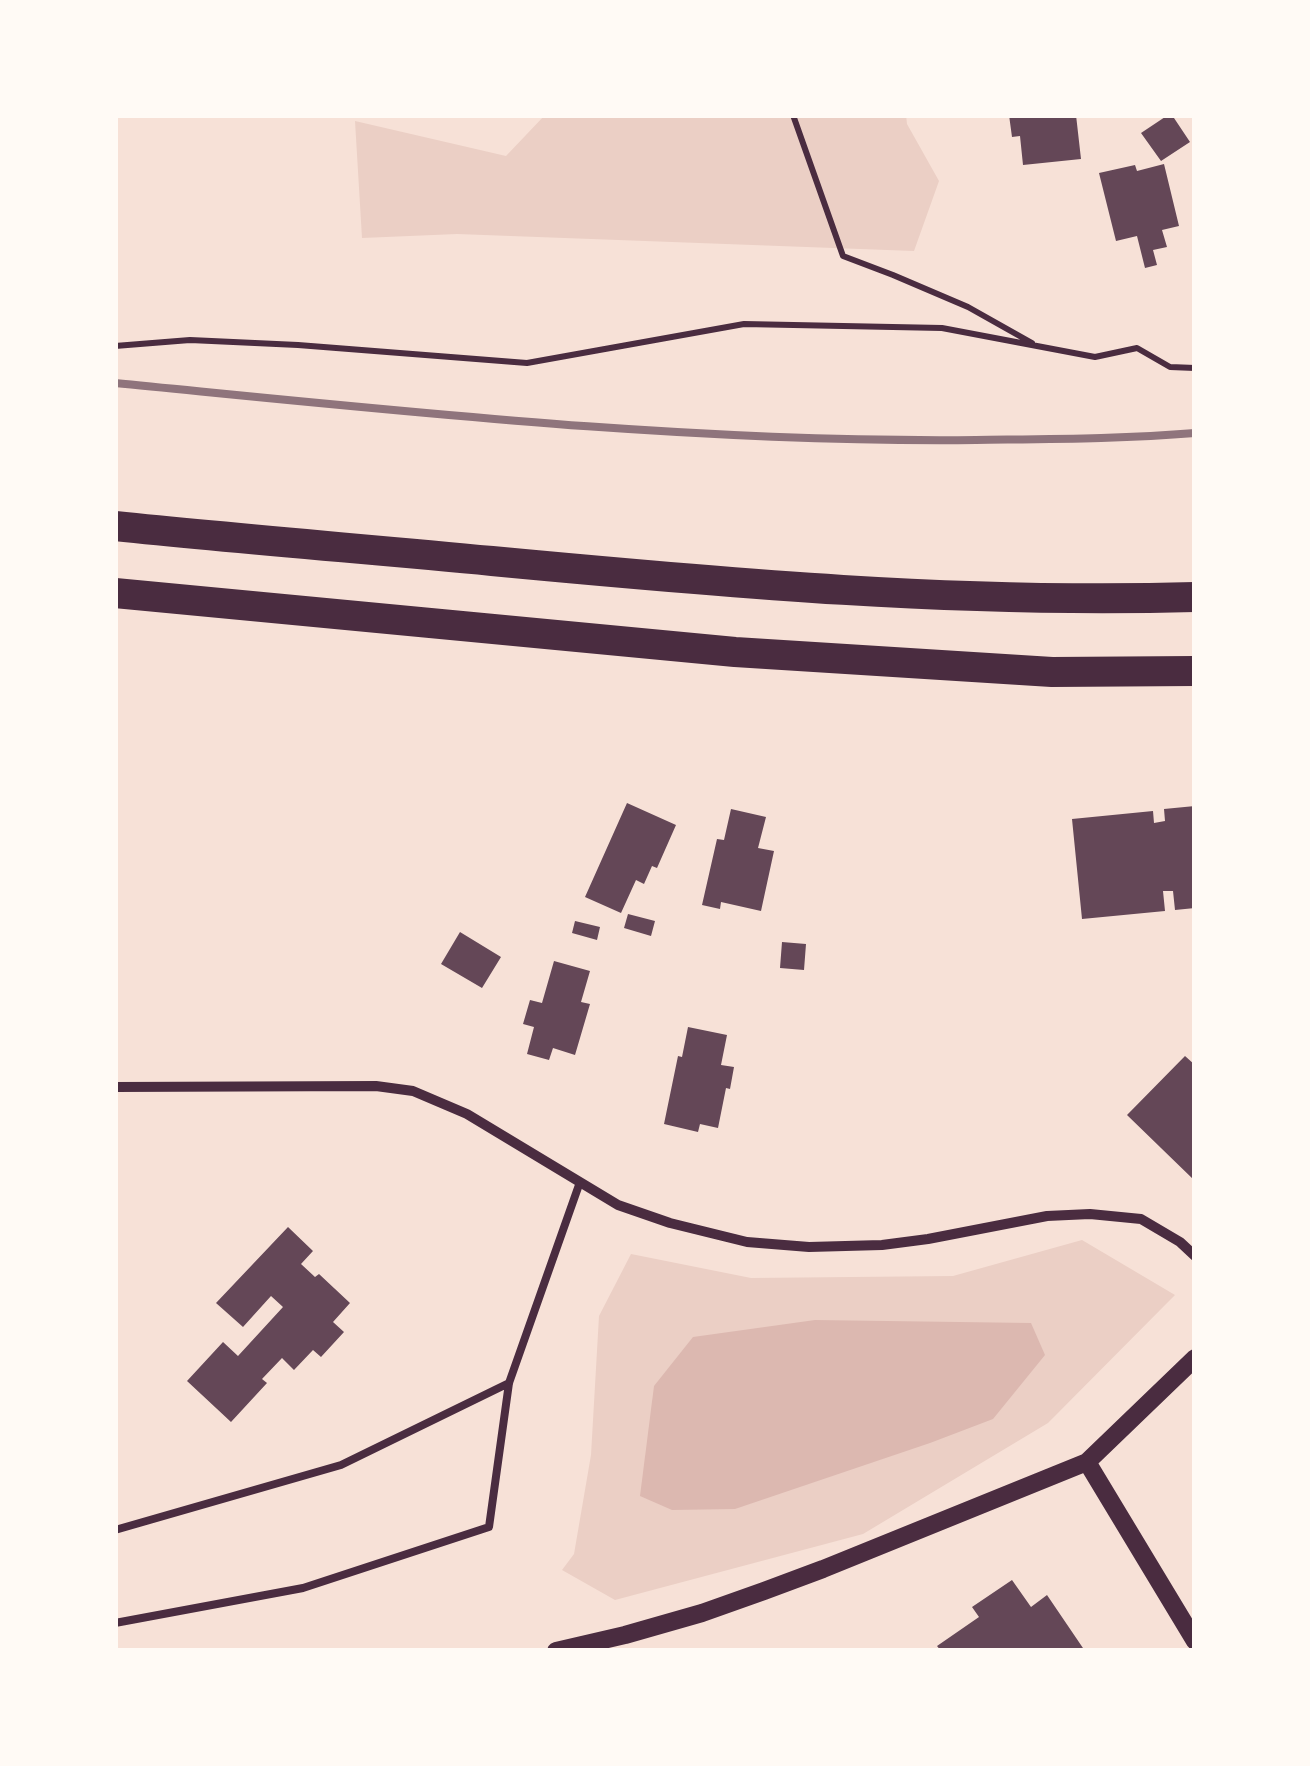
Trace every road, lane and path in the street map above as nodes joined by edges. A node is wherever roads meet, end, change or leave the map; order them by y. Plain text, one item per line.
1 (793, 115) edge
2 (115, 346) edge
3 (1041, 347) junction
4 (1195, 368) edge
5 (115, 526) edge
6 (115, 593) edge
7 (1195, 597) edge
8 (1195, 671) edge
9 (1052, 672) junction
10 (1195, 692) edge
11 (115, 1087) edge
12 (580, 1182) junction
13 (1195, 1256) edge
14 (1195, 1358) edge
15 (509, 1383) junction
16 (1087, 1462) junction
17 (115, 1530) edge
18 (115, 1623) edge
19 (1195, 1641) edge
20 (556, 1651) edge

1 - 3 path
2 - 3 path
3 - 4 path
5 - 7 highway
6 - 9 highway
8 - 9 highway
9 - 10 highway
11 - 12 street
12 - 13 street
12 - 15 lane
14 - 16 street
15 - 17 lane
15 - 18 lane
16 - 19 street
16 - 20 street

